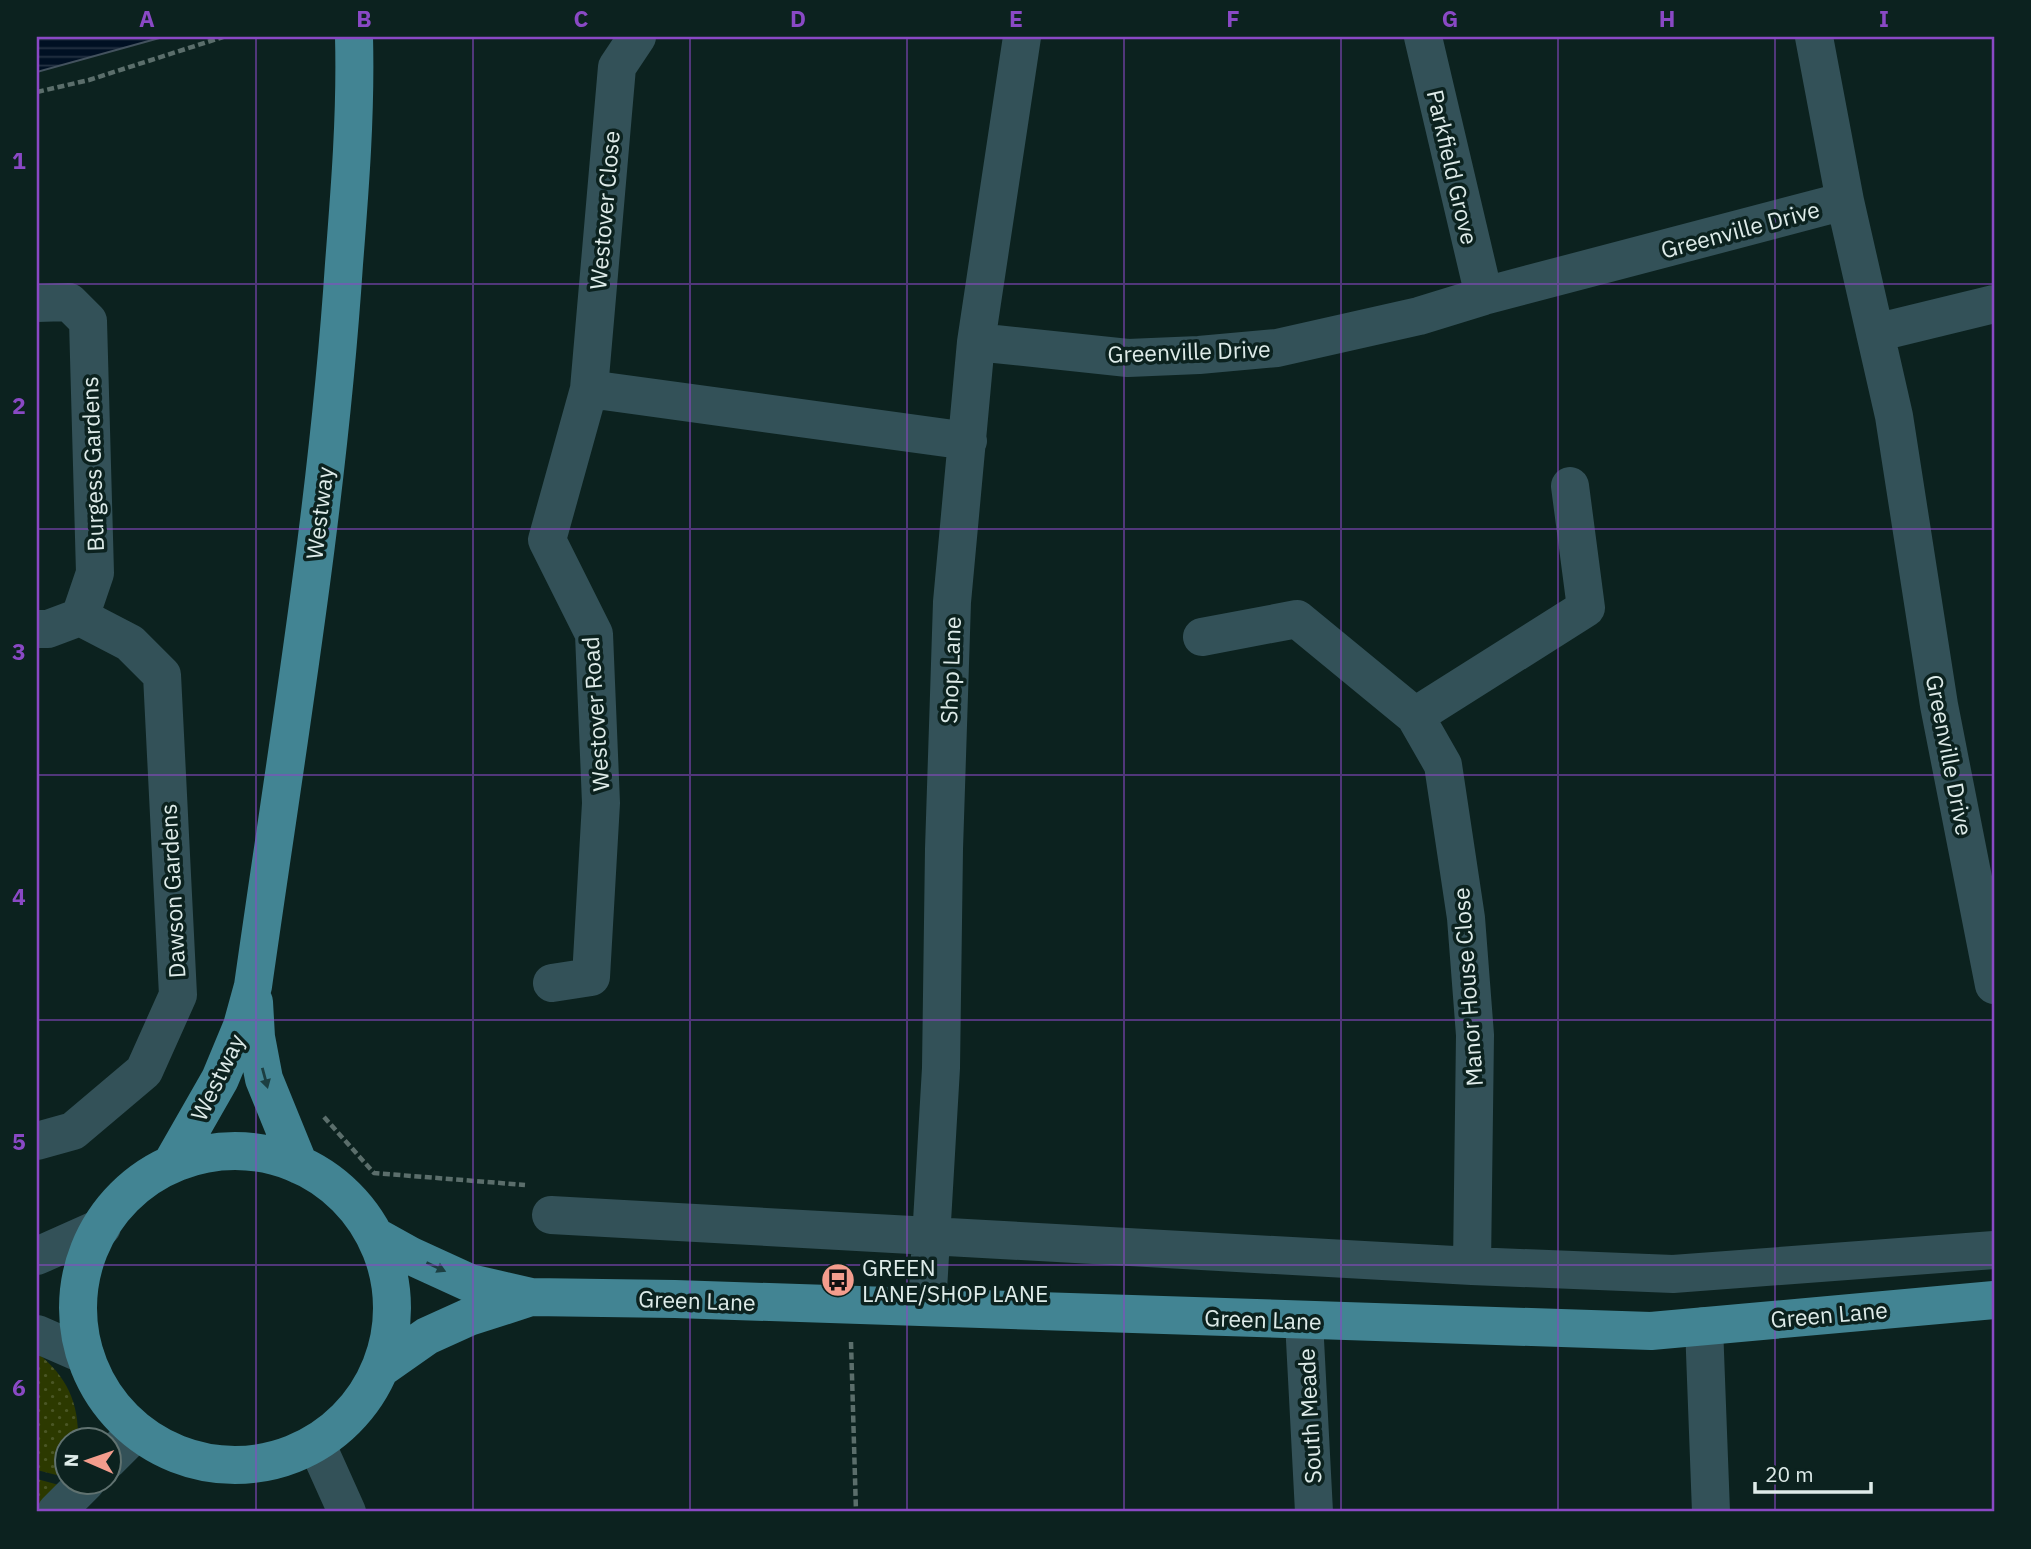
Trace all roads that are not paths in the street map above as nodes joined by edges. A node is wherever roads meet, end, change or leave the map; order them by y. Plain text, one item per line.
1 (638, 37) edge
2 (1022, 37) edge
3 (1423, 37) edge
4 (1814, 37) edge
5 (354, 49) edge
6 (1844, 201) junction
7 (1484, 296) junction
8 (37, 303) edge
9 (1994, 304) edge
10 (1875, 333) junction
11 (976, 342) junction
12 (589, 389) junction
13 (968, 441) junction
14 (1570, 486) dead end
15 (80, 617) junction
16 (37, 629) edge
17 (1202, 637) dead end
18 (1415, 716) junction
19 (552, 983) dead end
20 (1994, 985) edge
21 (253, 986) junction
22 (37, 1142) edge
23 (172, 1163) junction
24 (299, 1165) junction
25 (551, 1215) road end
26 (102, 1227) junction
27 (375, 1236) junction
28 (932, 1238) junction
29 (1994, 1250) edge
30 (37, 1256) edge
31 (1472, 1266) junction
32 (531, 1297) junction
33 (1994, 1300) edge
34 (927, 1307) junction
35 (1304, 1321) junction
36 (1704, 1326) junction
37 (37, 1334) edge
38 (85, 1355) junction
39 (380, 1369) junction
40 (137, 1432) junction
41 (316, 1443) junction
42 (122, 1446) edge
43 (72, 1496) edge
44 (56, 1512) edge
45 (347, 1512) edge
46 (1314, 1512) edge
47 (1712, 1512) edge

1 - 12 street, Westover Close
2 - 11 street, Shop Lane
3 - 7 street, Parkfield Grove
4 - 6 street
5 - 21 main road, Westway
6 - 7 street, Greenville Drive
6 - 10 street, Greenville Drive
7 - 11 street, Greenville Drive
8 - 15 street, Burgess Gardens
9 - 10 street
10 - 20 street, Greenville Drive
11 - 13 street, Shop Lane
12 - 13 street
12 - 19 street, Westover Road
13 - 28 street, Shop Lane
14 - 18 street
15 - 16 street
15 - 22 street, Dawson Gardens
17 - 18 street, Manor House Close
18 - 31 street, Manor House Close
21 - 23 main road, Westway
21 -> 24 main road, Westway
23 - 24 main road
23 - 26 main road
24 - 27 main road
25 - 28 street
26 - 30 street
26 - 38 main road
27 -> 32 main road, Green Lane
27 - 39 main road
28 - 31 street
28 - 34 street, Shop Lane
29 - 31 street
32 - 34 main road, Green Lane
32 - 39 main road, Green Lane
33 - 36 main road, Green Lane
34 - 35 main road, Green Lane
35 - 36 main road, Green Lane
35 - 46 street, South Meade
36 - 47 street
37 - 38 street
38 - 40 main road
39 - 41 main road
40 - 41 main road
40 - 42 street
41 - 45 street
43 - 44 street

